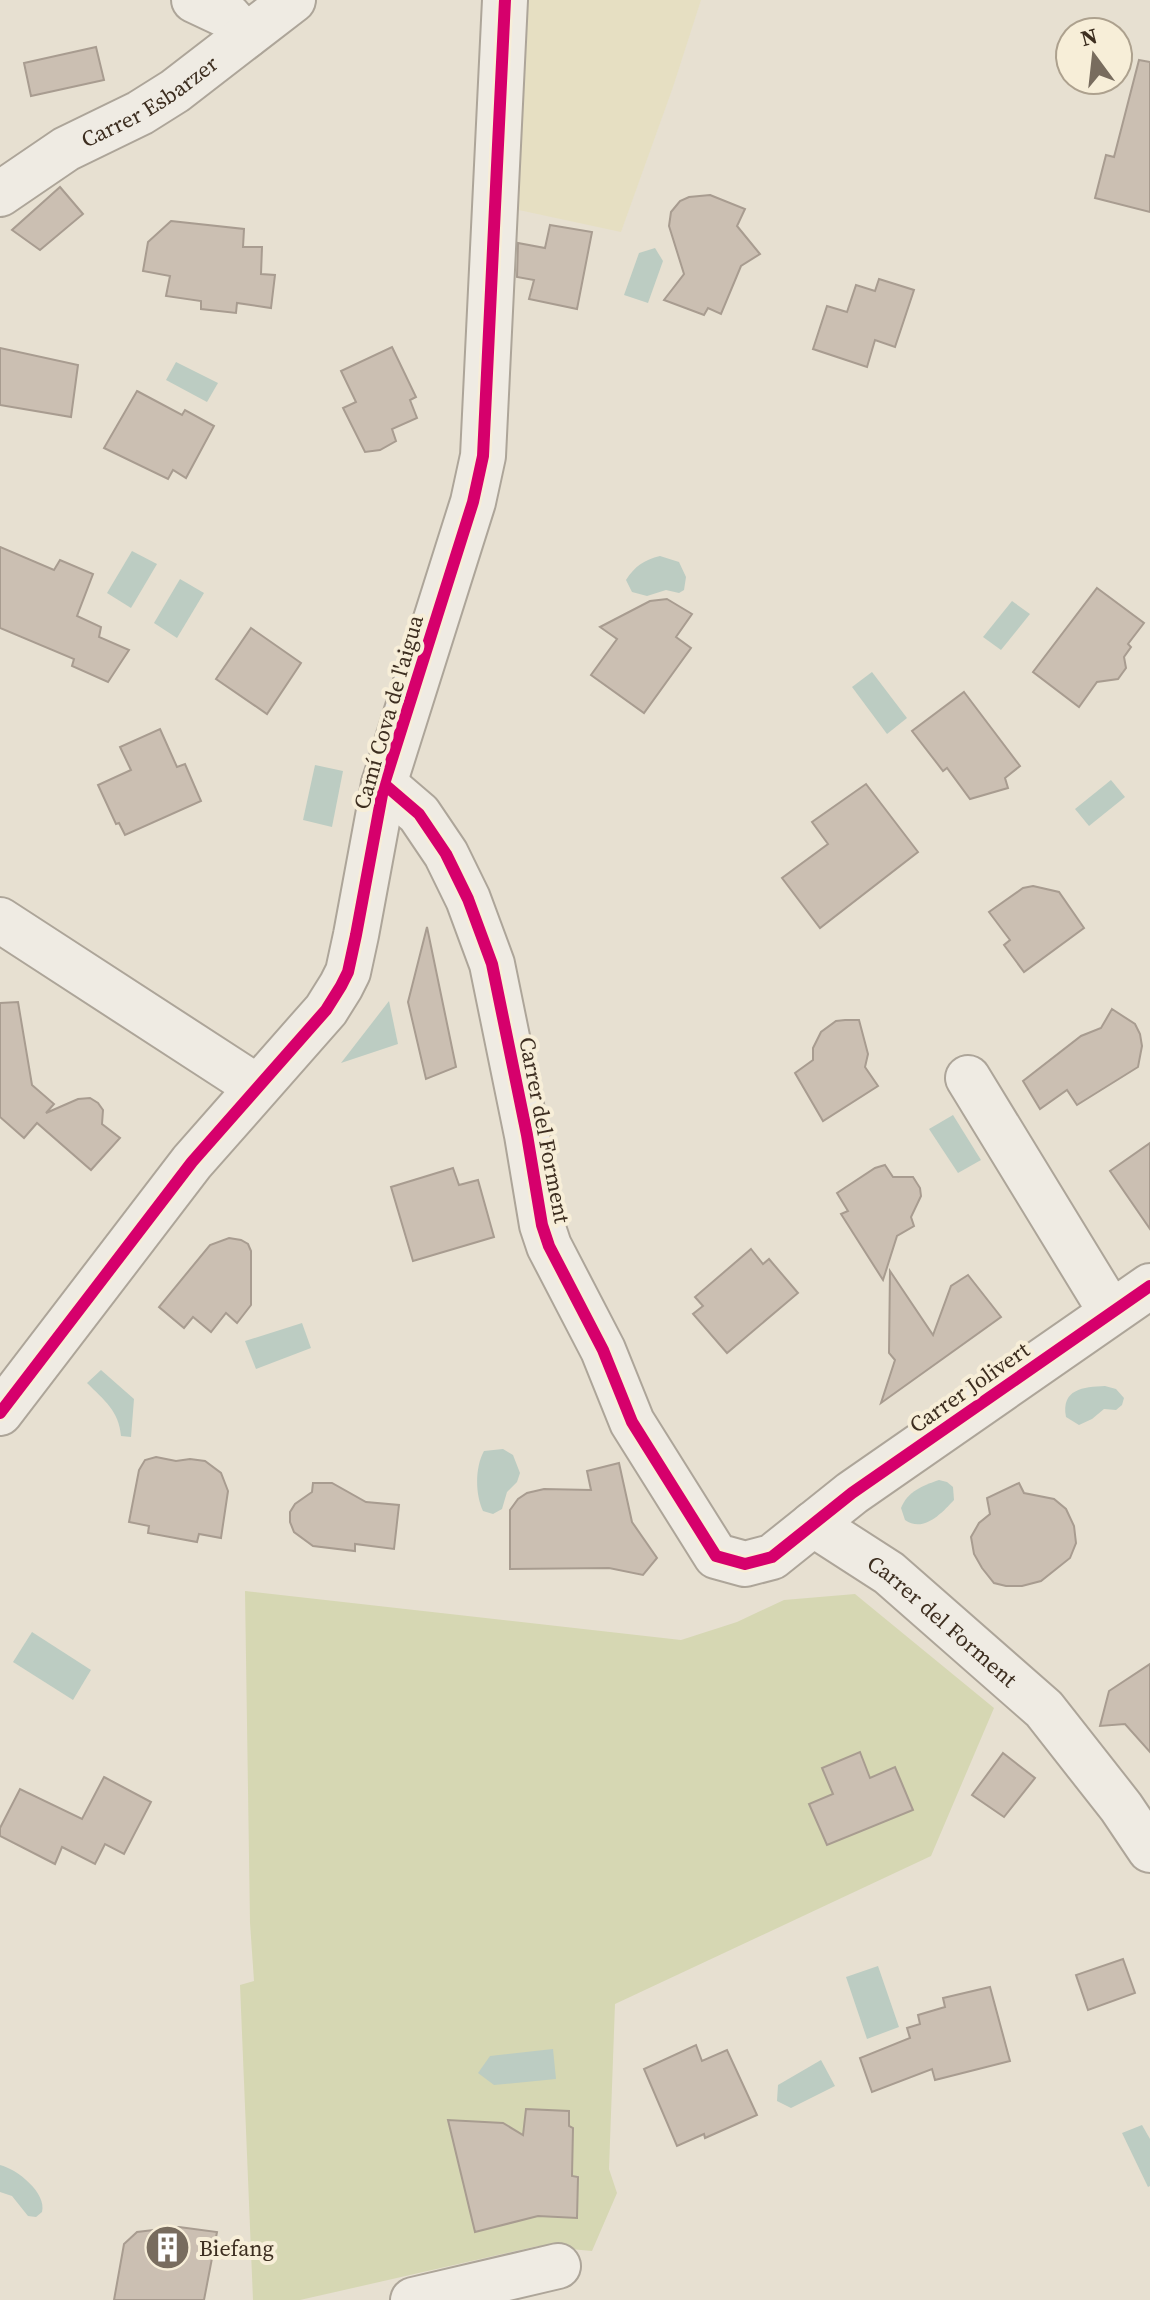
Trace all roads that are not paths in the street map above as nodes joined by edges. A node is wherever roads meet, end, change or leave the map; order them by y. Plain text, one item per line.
1 (194, 0) edge
2 (293, 0) edge
3 (505, 0) edge
4 (246, 36) junction
5 (0, 194) edge
6 (384, 784) junction
7 (0, 920) edge
8 (968, 1078) dead end
9 (257, 1087) junction
10 (1150, 1286) edge
11 (1111, 1312) junction
12 (6, 1395) edge
13 (813, 1524) junction
14 (1136, 1797) edge
15 (1150, 1850) edge
16 (558, 2266) dead end
17 (413, 2300) edge

1 - 4 street
2 - 4 street, Carrer Esbarzer
3 - 6 street, Camí Cova de l'aigua
4 - 5 street, Carrer Esbarzer
6 - 9 street, Camí Cova de l'aigua
6 - 13 street, Carrer del Forment
7 - 9 street
8 - 11 street
9 - 12 street, Camí Cova de l'aigua
10 - 11 street, Carrer Jolivert
11 - 13 street, Carrer Jolivert
13 - 14 street, Carrer del Forment
14 - 15 street, Carrer del Forment
16 - 17 street

